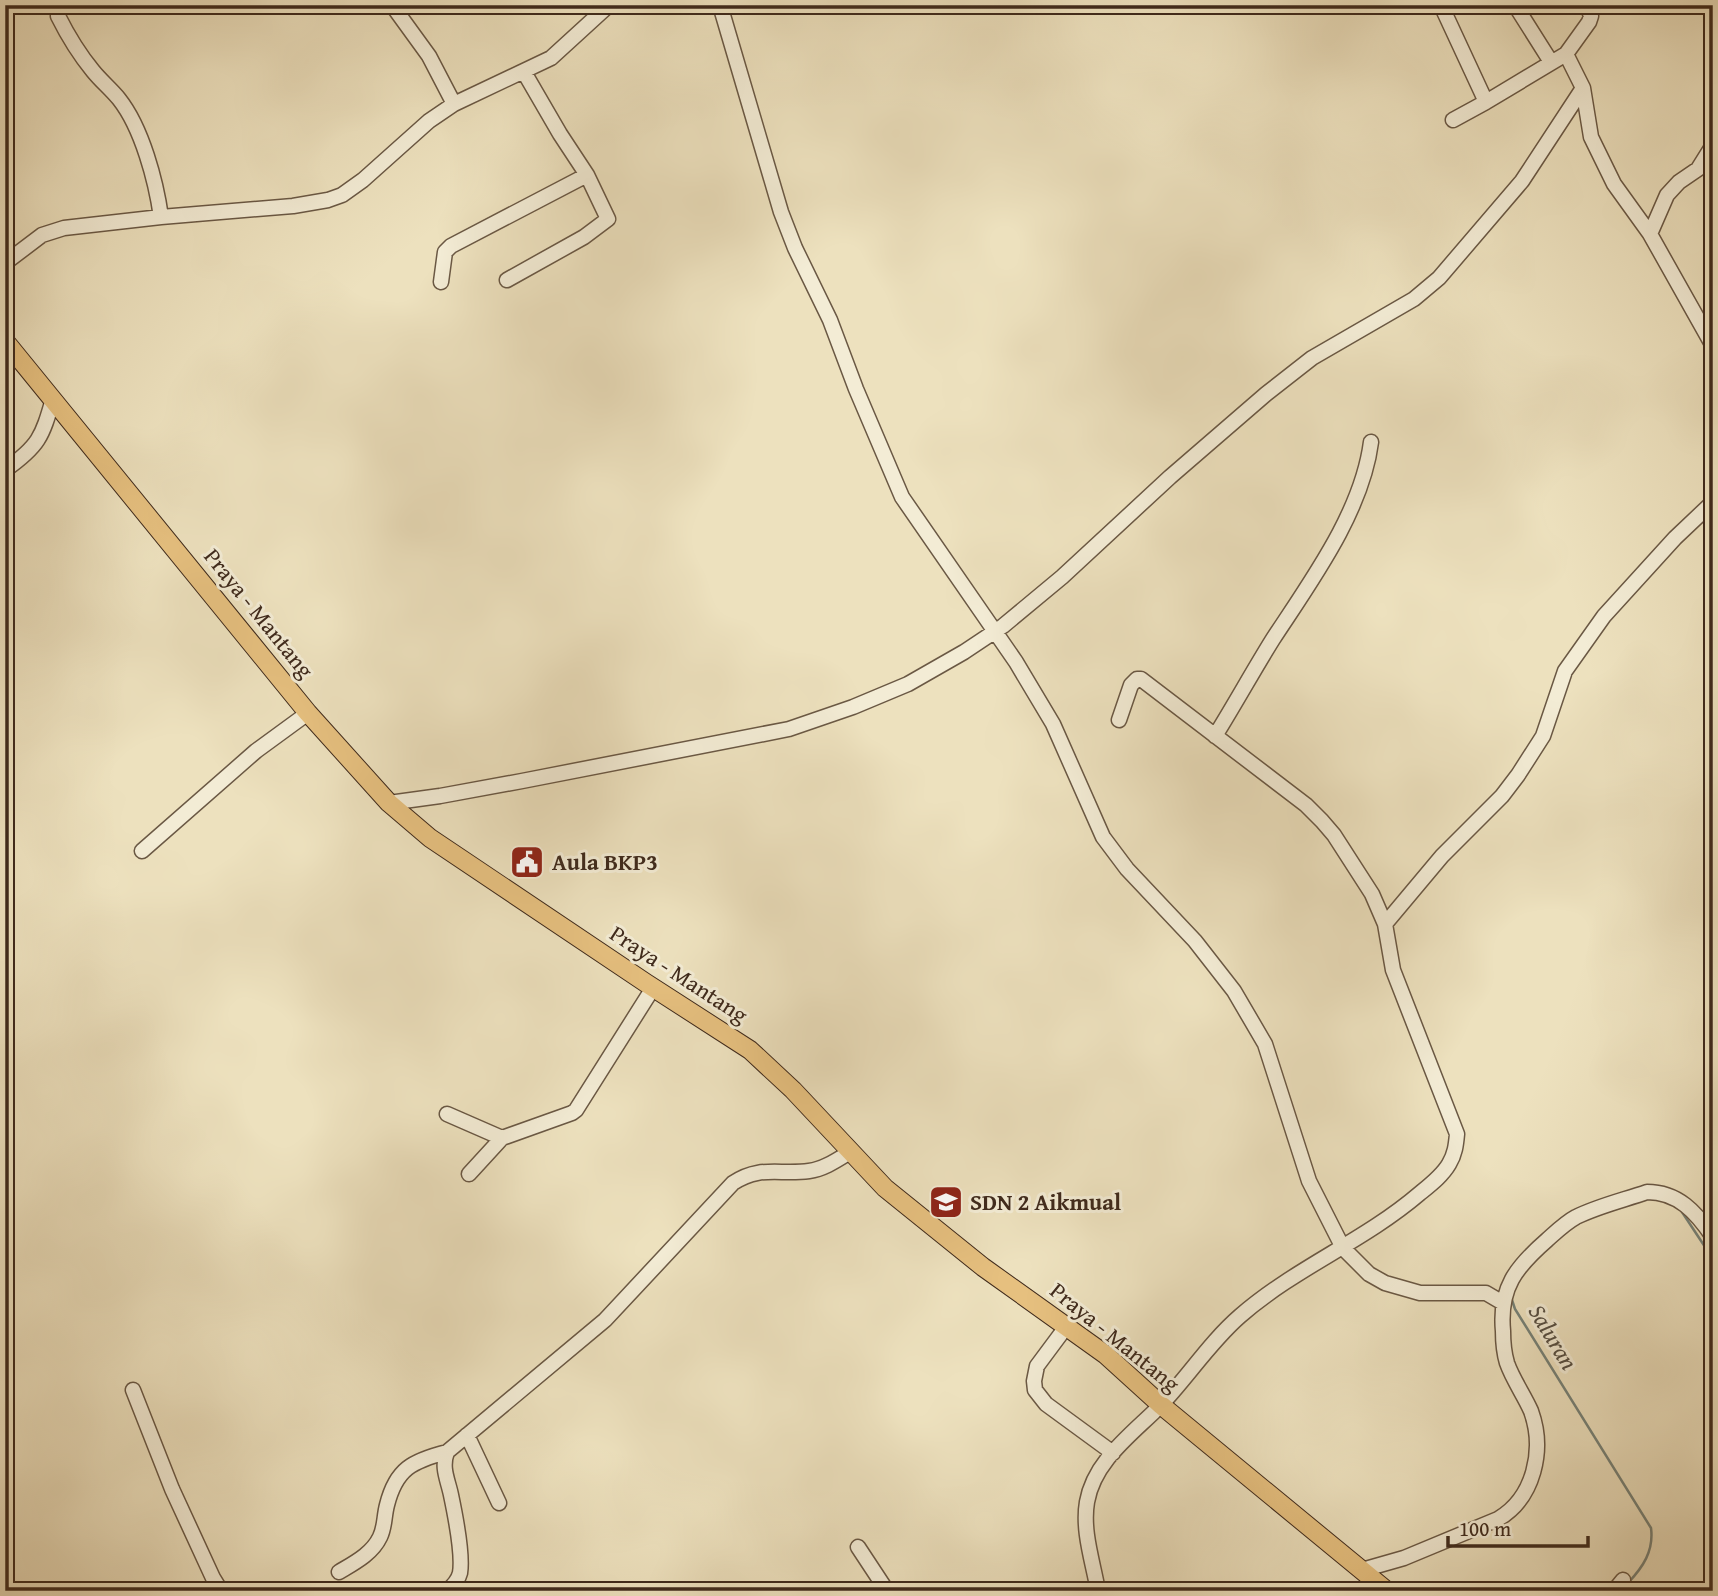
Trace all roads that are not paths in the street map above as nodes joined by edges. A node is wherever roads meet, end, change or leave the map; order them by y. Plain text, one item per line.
1 (392, 5) edge
2 (609, 5) edge
3 (720, 5) edge
4 (1441, 5) edge
5 (1515, 5) edge
6 (1587, 5) edge
7 (58, 16) dead end
8 (1566, 54) junction
9 (1551, 62) junction
10 (524, 72) junction
11 (1583, 89) junction
12 (1486, 102) junction
13 (454, 104) junction
14 (1453, 120) dead end
15 (1713, 145) edge
16 (587, 176) junction
17 (161, 217) junction
18 (1650, 234) junction
19 (5, 263) edge
20 (507, 280) dead end
21 (441, 282) dead end
22 (5, 341) edge
23 (1713, 346) edge
24 (53, 399) junction
25 (1371, 442) dead end
26 (5, 470) edge
27 (1713, 502) edge
28 (994, 633) junction
29 (308, 713) junction
30 (1119, 720) dead end
31 (1215, 736) junction
32 (388, 803) junction
33 (142, 851) dead end
34 (1385, 925) junction
35 (653, 988) junction
36 (447, 1114) dead end
37 (502, 1138) junction
38 (850, 1152) junction
39 (469, 1174) dead end
40 (1713, 1237) edge
41 (1343, 1248) junction
42 (1503, 1303) junction
43 (1066, 1327) junction
44 (132, 1390) dead end
45 (1161, 1405) junction
46 (467, 1435) junction
47 (447, 1452) junction
48 (1113, 1453) junction
49 (499, 1503) dead end
50 (858, 1547) dead end
51 (339, 1572) dead end
52 (1375, 1581) edge
53 (221, 1591) edge
54 (447, 1591) edge
55 (887, 1591) edge
56 (1098, 1591) edge

1 - 13 street
2 - 10 street
3 - 28 street
4 - 12 street
5 - 9 street
6 - 8 street
7 - 17 street
8 - 9 street
8 - 11 street
9 - 12 street
10 - 13 street
10 - 16 street
11 - 18 street
11 - 28 street
12 - 14 street
13 - 17 street
15 - 18 street
16 - 20 street
16 - 21 street
17 - 19 street
18 - 23 street
22 - 24 main road, Praya - Mantang
24 - 26 street
24 - 29 main road, Praya - Mantang
25 - 31 street
27 - 34 street
28 - 32 street
28 - 41 street
29 - 32 main road, Praya - Mantang
29 - 33 street
30 - 31 street
31 - 34 street
32 - 35 main road, Praya - Mantang
34 - 41 street
35 - 37 street
35 - 38 main road, Praya - Mantang
36 - 37 street
37 - 39 street
38 - 43 main road, Praya - Mantang
38 - 46 street
40 - 42 street
41 - 42 street
41 - 45 street
42 - 52 street
43 - 45 main road, Praya - Mantang
43 - 48 street
44 - 53 street
45 - 48 street
45 - 52 main road, Praya - Mantang
46 - 47 street
46 - 49 street
47 - 51 street
47 - 54 street
48 - 56 street
50 - 55 street

